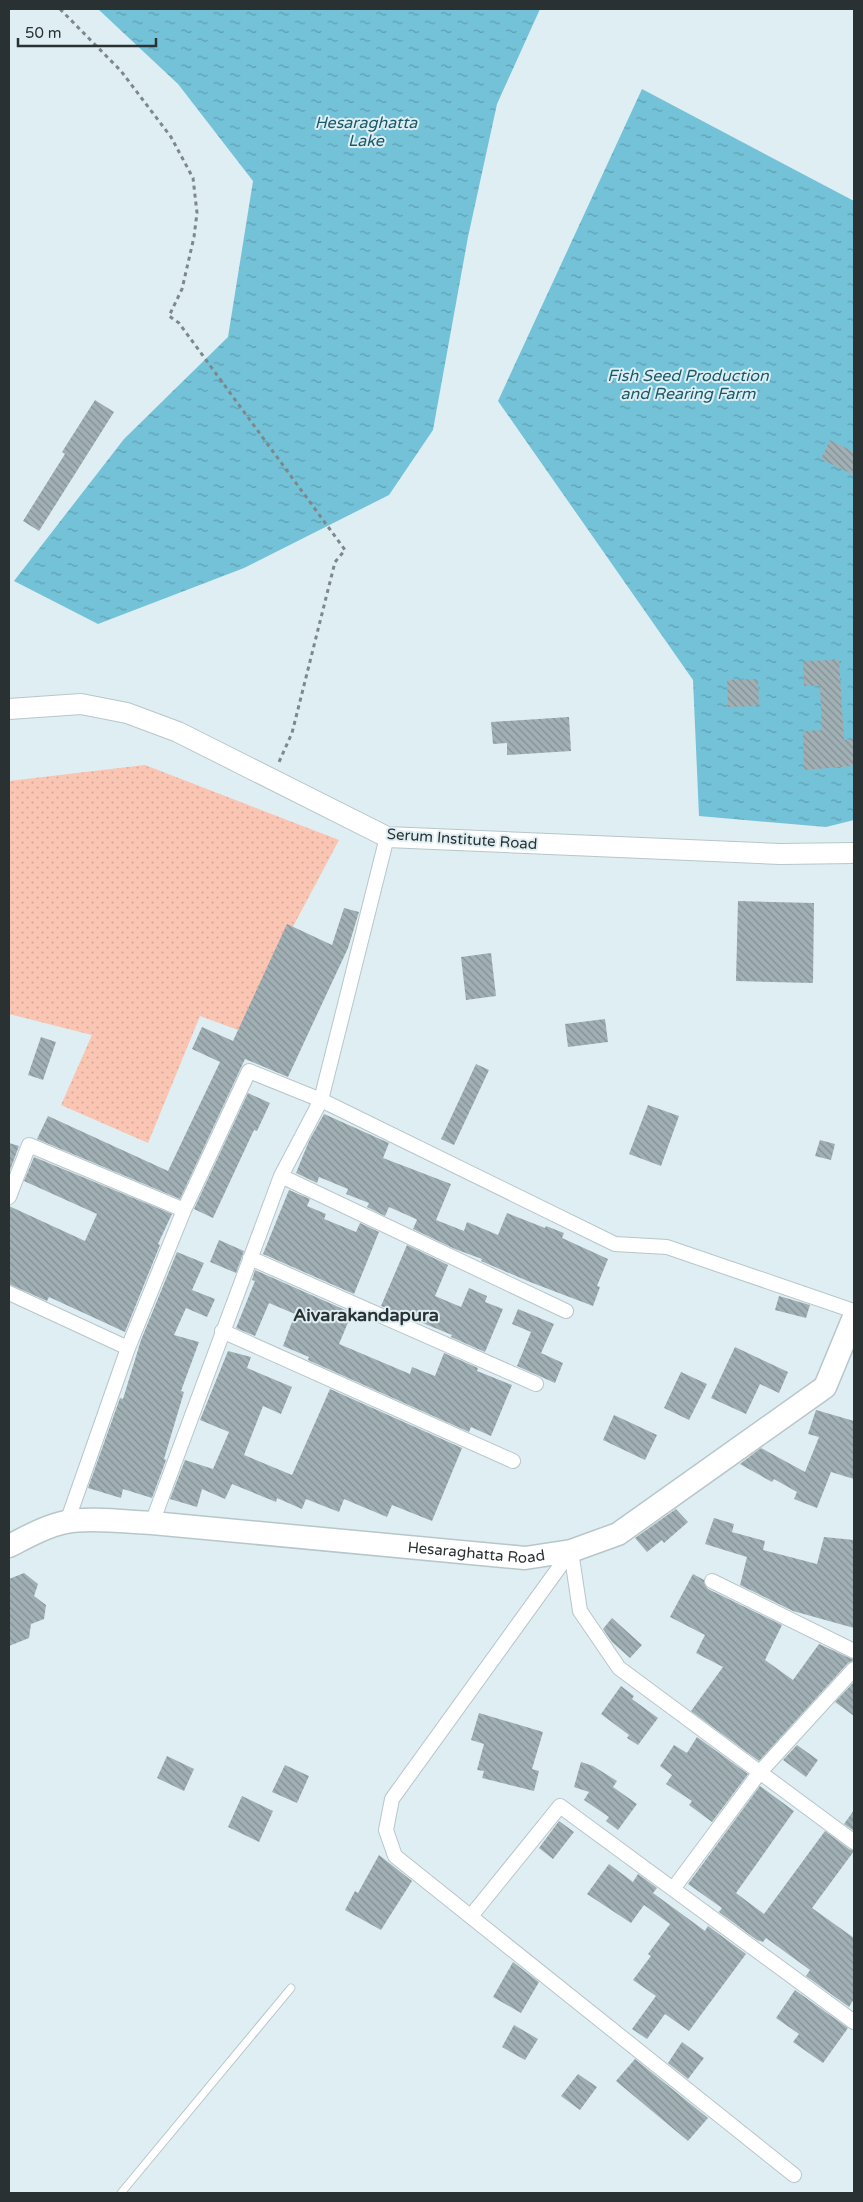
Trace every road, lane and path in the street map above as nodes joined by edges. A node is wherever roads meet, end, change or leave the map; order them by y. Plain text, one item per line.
1 (60, 9) edge
2 (9, 709) edge
3 (272, 779) junction
4 (387, 837) junction
5 (854, 853) edge
6 (320, 1100) junction
7 (281, 1176) junction
8 (9, 1198) edge
9 (184, 1210) junction
10 (250, 1258) junction
11 (9, 1293) edge
12 (566, 1311) dead end
13 (854, 1311) edge
14 (854, 1317) edge
15 (222, 1332) junction
16 (128, 1348) junction
17 (536, 1384) dead end
18 (513, 1461) dead end
19 (67, 1522) junction
20 (152, 1523) junction
21 (9, 1546) edge
22 (571, 1551) junction
23 (712, 1581) dead end
24 (854, 1651) edge
25 (854, 1669) edge
26 (760, 1772) junction
27 (854, 1842) edge
28 (673, 1889) junction
29 (471, 1916) junction
30 (291, 1988) dead end
31 (854, 2022) edge
32 (794, 2176) dead end
33 (121, 2193) edge

1 - 3 path
2 - 3 main road, Serum Institute Road
3 - 4 main road, Serum Institute Road
4 - 5 main road, Serum Institute Road
4 - 6 street
6 - 7 street
6 - 9 street
6 - 13 street
7 - 10 street
7 - 12 street
8 - 9 street
9 - 16 street
10 - 15 street
10 - 17 street
11 - 16 street
14 - 22 main road, Hesaraghatta Road
15 - 18 street
15 - 20 street
16 - 19 street
19 - 20 main road, Hesaraghatta Road
19 - 21 main road, Hesaraghatta Road
20 - 22 main road, Hesaraghatta Road
22 - 26 street
22 - 29 street
23 - 24 street
25 - 26 street
26 - 27 street
26 - 28 street
28 - 29 street
28 - 31 street
29 - 32 street
30 - 33 lane

